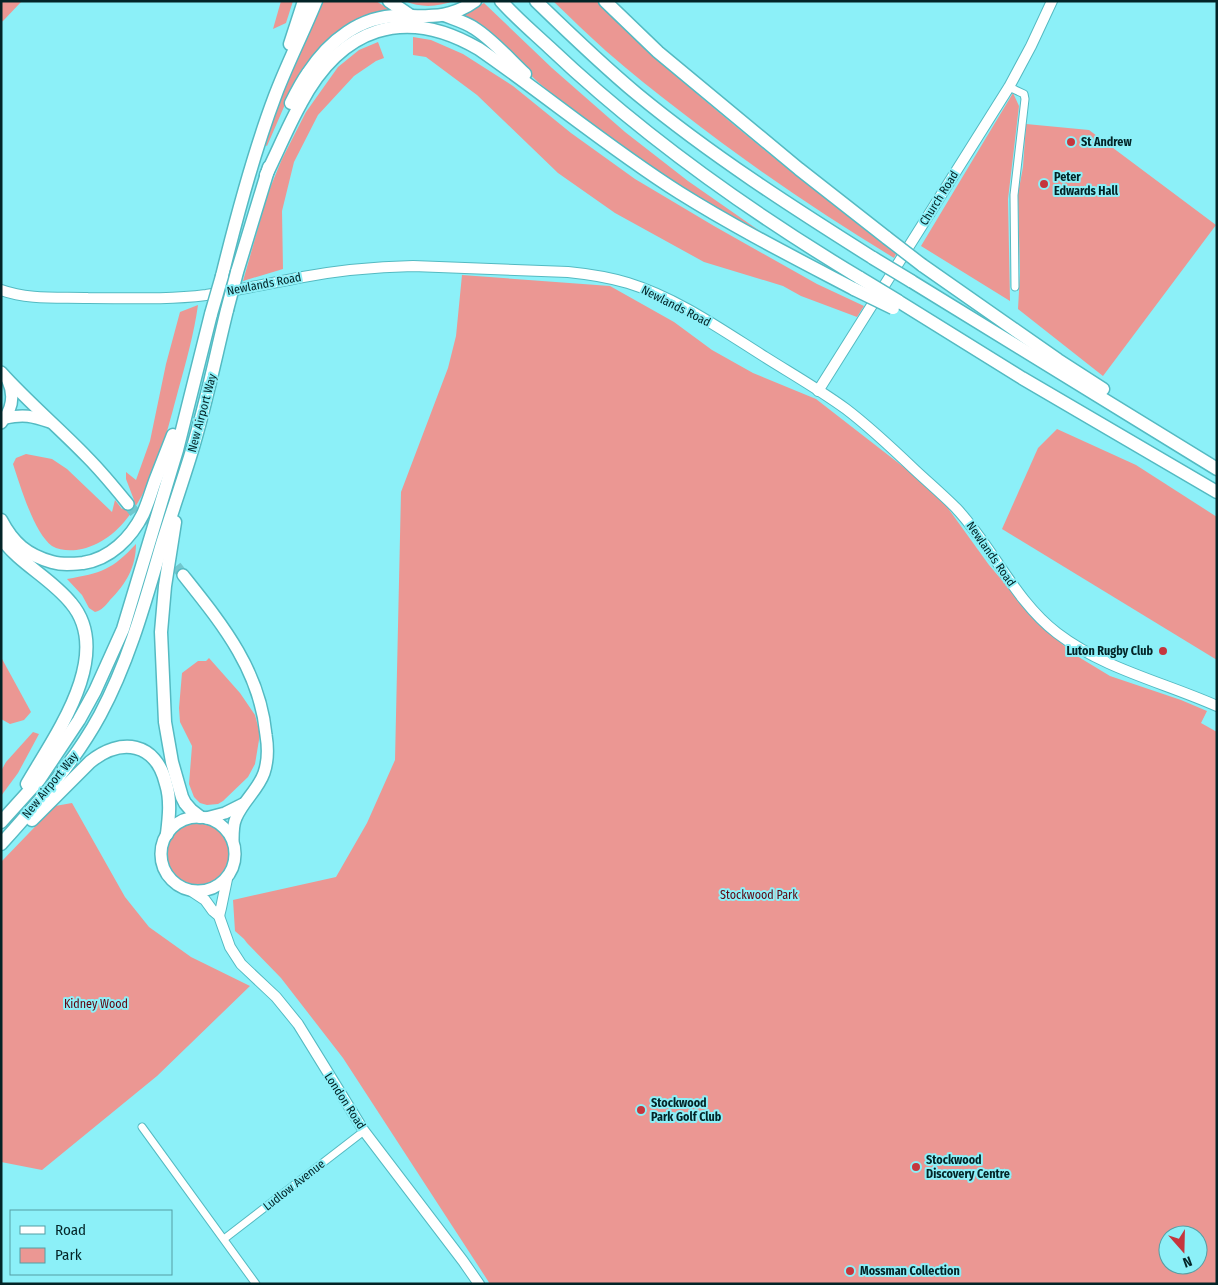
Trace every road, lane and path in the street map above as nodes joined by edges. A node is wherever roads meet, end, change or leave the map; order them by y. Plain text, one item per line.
1 (304, 1) edge
2 (316, 1) edge
3 (389, 1) edge
4 (474, 1) edge
5 (501, 1) edge
6 (536, 1) edge
7 (605, 1) edge
8 (1052, 1) edge
9 (444, 15) junction
10 (412, 16) junction
11 (1009, 87) junction
12 (276, 94) junction
13 (565, 112) junction
14 (266, 175) junction
15 (857, 284) junction
16 (1016, 287) dead end
17 (1, 290) edge
18 (4, 375) edge
19 (193, 383) junction
20 (818, 391) junction
21 (3, 420) edge
22 (51, 422) junction
23 (1217, 463) edge
24 (1217, 469) edge
25 (180, 490) junction
26 (1217, 492) edge
27 (128, 504) tunnel mouth
28 (1, 520) edge
29 (1, 538) edge
30 (183, 575) tunnel mouth
31 (1217, 706) edge
32 (243, 804) junction
33 (203, 818) junction
34 (4, 819) edge
35 (167, 834) junction
36 (233, 840) junction
37 (1, 844) edge
38 (1, 848) edge
39 (226, 879) junction
40 (194, 892) junction
41 (218, 916) junction
42 (142, 1127) dead end
43 (364, 1131) junction
44 (224, 1239) junction
45 (256, 1284) edge
46 (479, 1284) edge

1 - 12 highway
2 - 12 highway, New Airport Way
3 - 10 highway
4 - 9 highway
5 - 15 highway
6 - 24 highway, bridge
7 - 23 highway, bridge
8 - 11 street, Church Road
9 - 10 highway, New Airport Way
9 - 13 highway
10 - 14 highway, New Airport Way
11 - 16 street
11 - 20 street, Church Road
12 - 19 highway, New Airport Way, bridge
13 - 14 highway
13 - 15 highway
14 - 25 highway, New Airport Way, bridge
15 - 26 highway, bridge
17 - 20 street, Newlands Road
18 - 21 main road
18 - 22 main road
19 - 28 highway
19 - 34 highway, New Airport Way
20 - 31 street, Newlands Road
21 - 22 main road
22 - 27 main road
25 - 33 highway
25 - 37 highway, New Airport Way
29 - 34 highway
30 - 32 main road
32 - 33 main road
32 - 36 main road
33 - 35 main road
33 - 36 main road
35 - 38 highway
35 - 40 main road
36 - 39 main road
39 - 40 main road
39 - 41 street
40 - 41 street, London Road
41 - 43 street, London Road
42 - 44 street
43 - 44 street, Ludlow Avenue
43 - 46 street, London Road
44 - 45 street

